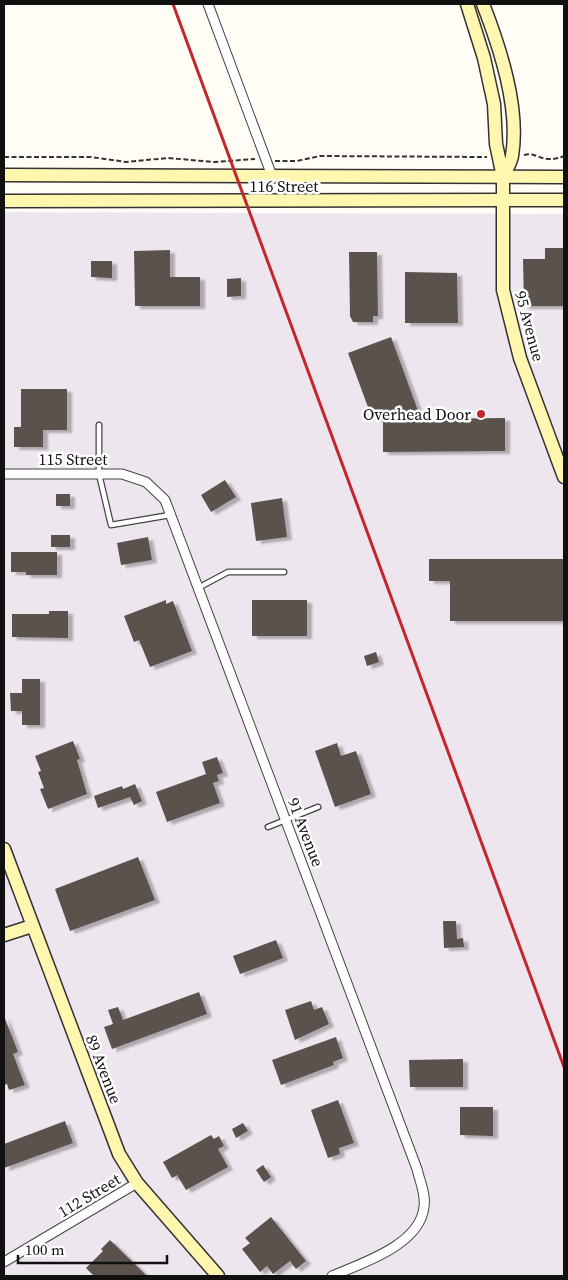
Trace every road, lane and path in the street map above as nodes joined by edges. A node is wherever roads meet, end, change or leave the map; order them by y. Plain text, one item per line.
1 (208, 4) edge
2 (467, 4) edge
3 (483, 4) edge
4 (564, 156) edge
5 (4, 157) edge
6 (499, 158) junction
7 (512, 158) junction
8 (267, 161) junction
9 (4, 175) edge
10 (272, 176) junction
11 (503, 177) junction
12 (564, 177) edge
13 (504, 200) junction
14 (564, 200) edge
15 (4, 201) edge
16 (98, 425) dead end
17 (4, 474) edge
18 (98, 474) junction
19 (564, 477) edge
20 (142, 480) joint
21 (170, 515) junction
22 (284, 572) dead end
23 (198, 588) junction
24 (318, 807) dead end
25 (286, 820) junction
26 (268, 827) dead end
27 (4, 849) edge
28 (32, 926) junction
29 (4, 935) edge
30 (137, 1183) junction
31 (4, 1262) edge
32 (218, 1276) edge
33 (332, 1276) edge

1 - 8 street
2 - 6 street, 95 Avenue
3 - 7 street, 95 Avenue
4 - 7 path
5 - 8 path
6 - 8 path
6 - 11 street, 95 Avenue
7 - 11 street, 95 Avenue
8 - 10 street
9 - 10 street, 116 Street
10 - 11 street, 116 Street
11 - 12 street, 116 Street
11 - 13 street, 95 Avenue
13 - 14 street, 116 Street
13 - 15 street, 116 Street
13 - 19 street, 95 Avenue
16 - 18 lane
17 - 18 street, 115 Street
18 - 20 street, 115 Street
18 - 21 lane
20 - 21 street, 91 Avenue
21 - 23 street, 91 Avenue
22 - 23 lane
23 - 25 street, 91 Avenue
24 - 25 lane
25 - 26 lane
25 - 33 street, 91 Avenue
27 - 28 street, 89 Avenue
28 - 29 street
28 - 30 street, 89 Avenue
30 - 31 street, 112 Street
30 - 32 street, 89 Avenue

